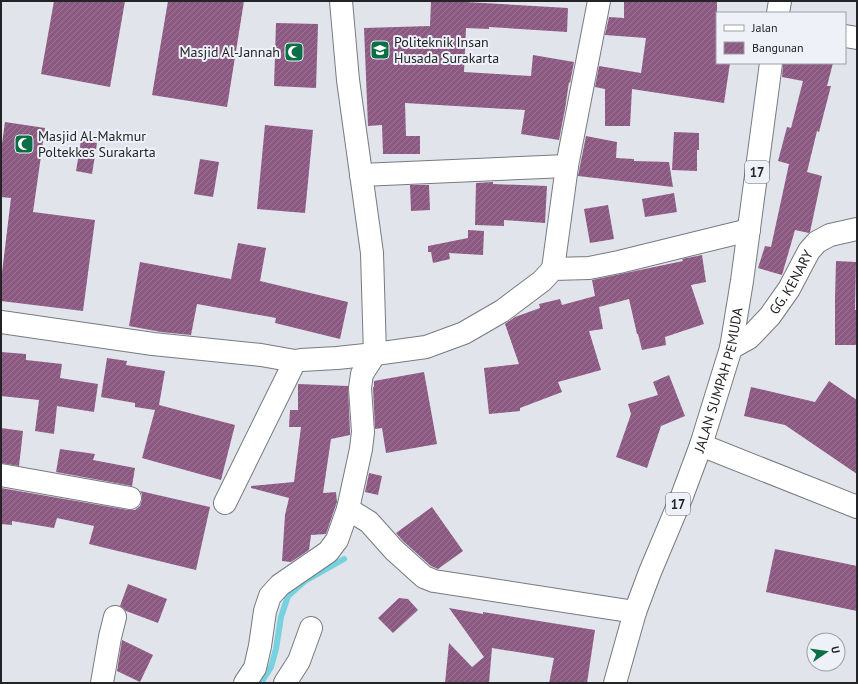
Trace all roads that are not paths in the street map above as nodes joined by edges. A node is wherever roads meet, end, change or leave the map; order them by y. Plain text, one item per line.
1 (341, 1) edge
2 (599, 1) edge
3 (780, 1) edge
4 (778, 12) edge
5 (771, 64) edge
6 (567, 166) junction
7 (361, 175) junction
8 (857, 229) edge
9 (749, 230) junction
10 (552, 269) junction
11 (1, 322) edge
12 (731, 348) junction
13 (375, 354) junction
14 (295, 361) junction
15 (701, 445) junction
16 (1, 475) edge
17 (130, 498) dead end
18 (225, 503) dead end
19 (857, 507) edge
20 (348, 509) junction
21 (636, 612) junction
22 (115, 617) dead end
23 (311, 628) dead end
24 (102, 683) edge
25 (245, 683) edge
26 (285, 683) edge
27 (615, 683) edge

1 - 7 main road
2 - 6 main road
3 - 4 main road
5 - 9 main road, JALAN SUMPAH PEMUDA / 17
6 - 7 main road
6 - 10 main road
7 - 13 main road
8 - 12 main road, GG. KENARY
9 - 10 main road
9 - 12 main road, JALAN SUMPAH PEMUDA / 17
10 - 13 main road
11 - 14 main road
12 - 15 main road, JALAN SUMPAH PEMUDA / 17
13 - 14 main road
13 - 20 main road
14 - 18 main road
15 - 19 main road
15 - 21 main road, JALAN SUMPAH PEMUDA / 17
16 - 17 main road
20 - 21 main road
20 - 25 main road
21 - 27 main road, JALAN SUMPAH PEMUDA / 17
22 - 24 main road
23 - 26 main road

